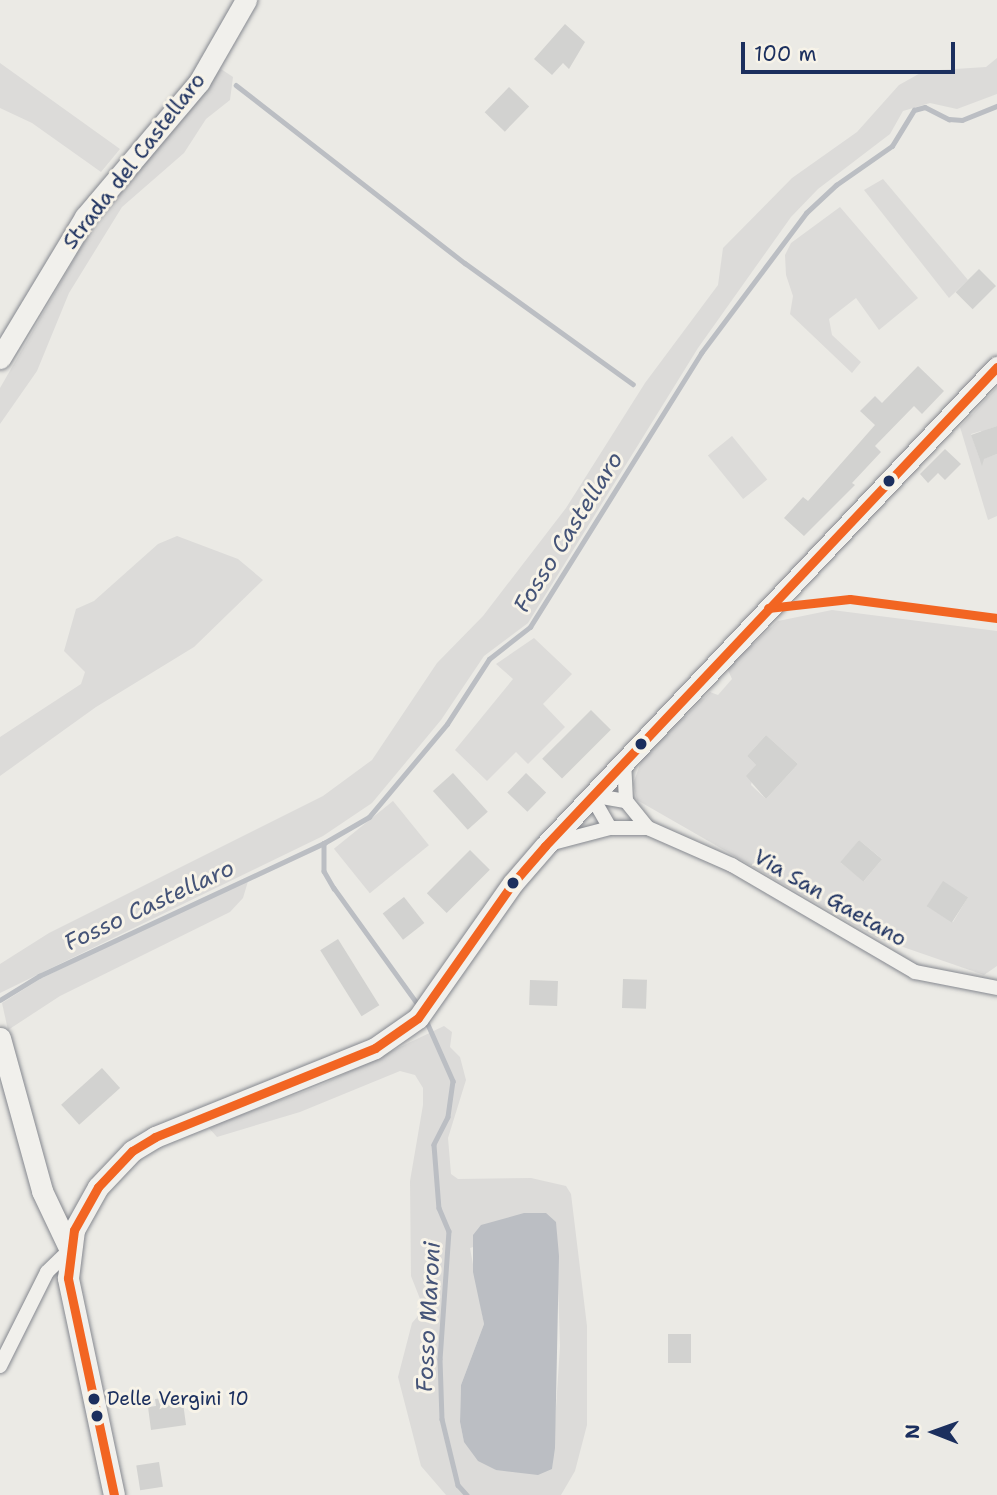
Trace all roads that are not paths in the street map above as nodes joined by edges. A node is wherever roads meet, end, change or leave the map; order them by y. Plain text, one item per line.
1 (246, 0) edge
2 (0, 358) edge
3 (997, 367) edge
4 (624, 760) junction
5 (591, 795) junction
6 (626, 801) junction
7 (610, 828) junction
8 (648, 828) junction
9 (545, 845) junction
10 (997, 988) edge
11 (0, 1038) edge
12 (70, 1250) junction
13 (0, 1366) edge
14 (114, 1495) edge

1 - 2 main road, Strada del Castellaro
3 - 4 main road
4 - 5 main road
4 - 6 street
5 - 6 street
5 - 7 street
5 - 9 main road
6 - 8 street, Via San Gaetano
7 - 8 street, Via San Gaetano
7 - 9 street, Via San Gaetano
8 - 10 street, Via San Gaetano
9 - 12 main road
11 - 12 main road
12 - 13 street
12 - 14 main road

